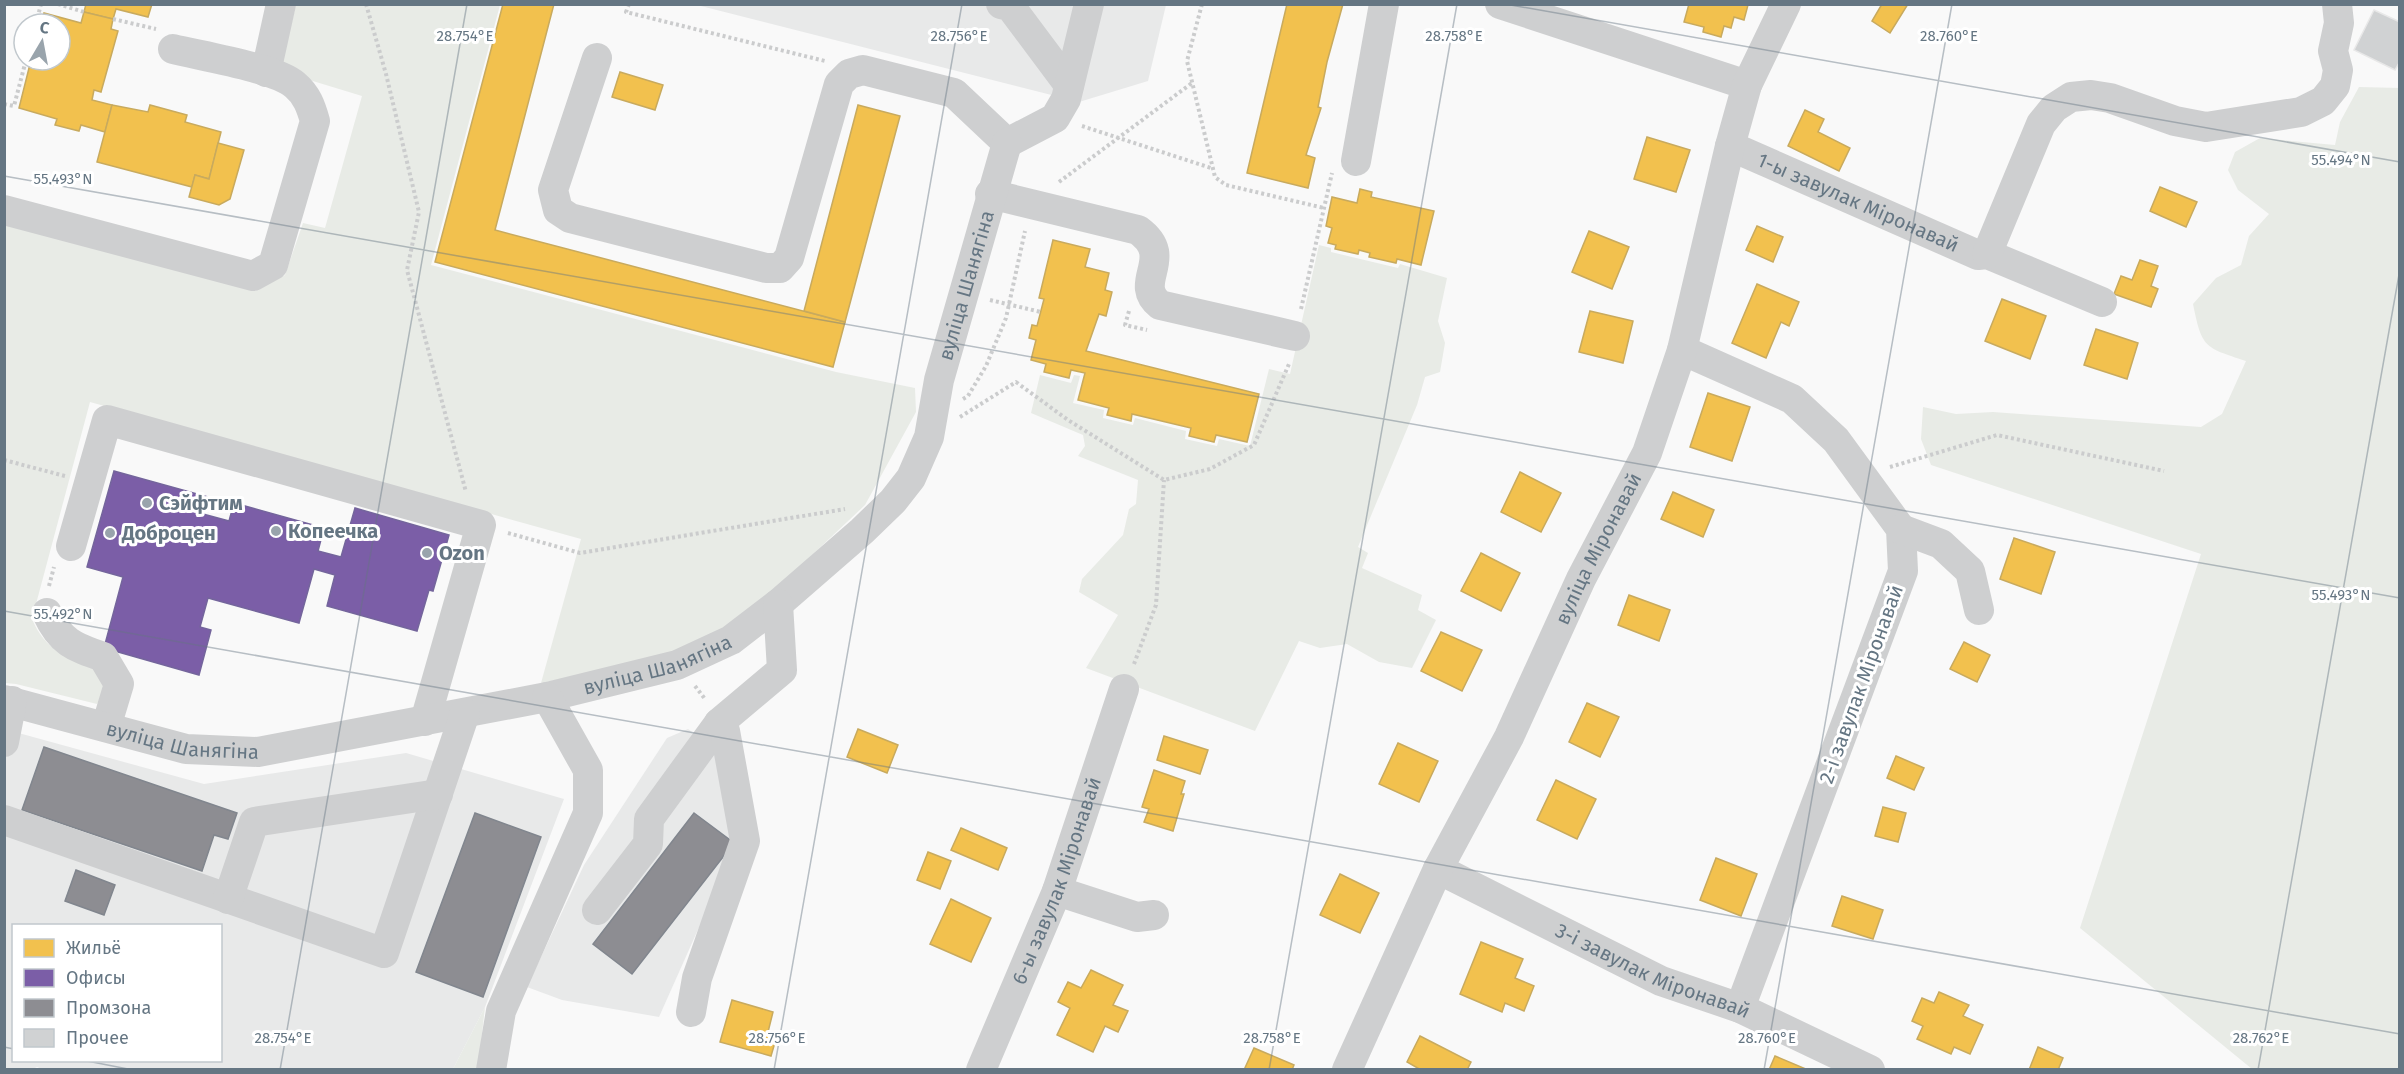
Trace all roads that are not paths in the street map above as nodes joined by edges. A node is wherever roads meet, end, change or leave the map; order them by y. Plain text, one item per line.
1 (281, 4) edge
2 (1089, 4) edge
3 (1384, 4) edge
4 (1500, 4) edge
5 (2337, 4) edge
6 (1008, 5) edge
7 (1780, 12) edge
8 (173, 49) dead end
9 (597, 58) dead end
10 (266, 72) junction
11 (1069, 85) junction
12 (1747, 86) junction
13 (1007, 143) junction
14 (1730, 146) junction
15 (1345, 162) road end
16 (990, 194) junction
17 (4, 210) edge
18 (1987, 254) junction
19 (2102, 302) dead end
20 (1292, 350) road end
21 (1682, 350) junction
22 (1901, 529) junction
23 (71, 546) road end
24 (778, 604) junction
25 (1979, 610) dead end
26 (47, 613) road end
27 (1124, 689) road end
28 (547, 697) junction
29 (8, 700) edge
30 (465, 713) junction
31 (425, 721) junction
32 (719, 723) junction
33 (106, 727) junction
34 (4, 742) edge
35 (438, 794) junction
36 (4, 820) edge
37 (1438, 869) junction
38 (1057, 891) junction
39 (228, 899) junction
40 (597, 910) dead end
41 (1154, 915) dead end
42 (1740, 1008) junction
43 (691, 1012) dead end
44 (491, 1070) edge
45 (981, 1070) edge
46 (1347, 1070) edge
47 (1870, 1070) edge

1 - 10 street
2 - 11 street
3 - 15 street
4 - 12 street
5 - 18 street
6 - 11 street
7 - 12 street, вуліца Міронавай
8 - 10 street
9 - 13 street
10 - 17 street
11 - 13 street
12 - 14 street, вуліца Міронавай
13 - 16 street, вуліца Шанягіна
14 - 18 street, 1-ы завулак Міронавай
14 - 21 street, вуліца Міронавай
16 - 20 street
16 - 24 street, вуліца Шанягіна
18 - 19 street, 1-ы завулак Міронавай
21 - 22 street
21 - 37 street, вуліца Міронавай
22 - 25 street
22 - 42 street, 2-і завулак Міронавай
23 - 31 street
24 - 28 street, вуліца Шанягіна
24 - 32 street
26 - 33 street
27 - 38 street, 6-ы завулак Міронавай
28 - 30 street, вуліца Шанягіна
28 - 44 street
29 - 33 street, вуліца Шанягіна
29 - 34 street
30 - 31 street, вуліца Шанягіна
30 - 35 street
31 - 33 street, вуліца Шанягіна
32 - 40 street
32 - 43 street
35 - 39 street
35 - 39 street
36 - 39 street
37 - 42 street, 3-і завулак Міронавай
37 - 46 street, вуліца Міронавай
38 - 41 street
38 - 45 street, 6-ы завулак Міронавай
42 - 47 street, 3-і завулак Міронавай

